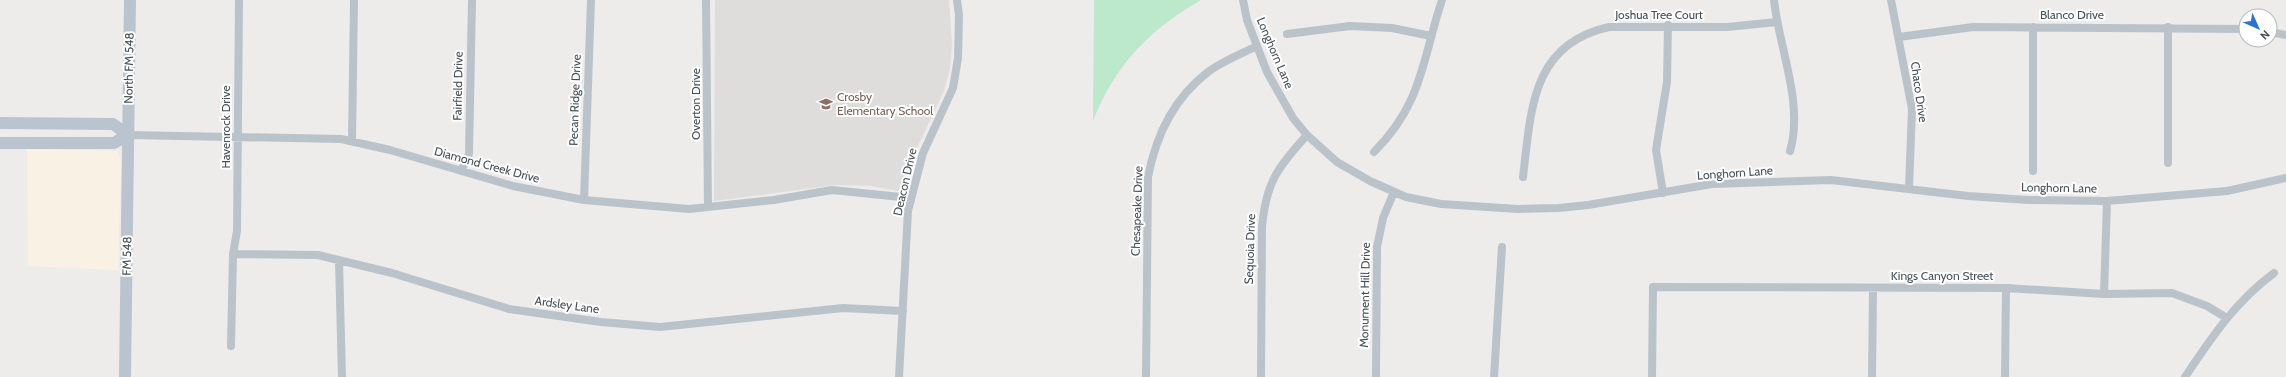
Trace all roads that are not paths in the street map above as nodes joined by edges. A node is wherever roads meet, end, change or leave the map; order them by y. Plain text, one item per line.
1 (130, 0) edge
2 (239, 0) edge
3 (354, 0) edge
4 (472, 0) edge
5 (591, 0) edge
6 (706, 0) edge
7 (957, 0) edge
8 (1243, 0) edge
9 (1442, 0) edge
10 (1774, 0) edge
11 (1891, 0) edge
12 (1777, 22) junction
13 (1668, 25) junction
14 (2033, 27) junction
15 (2168, 27) junction
16 (2238, 29) edge
17 (1287, 34) dead end
18 (1431, 36) junction
19 (1899, 37) junction
20 (1257, 46) junction
21 (0, 123) edge
22 (128, 135) junction
23 (1307, 135) junction
24 (238, 137) junction
25 (352, 141) junction
26 (0, 144) edge
27 (1790, 151) dead end
28 (1374, 152) dead end
29 (2168, 163) dead end
30 (461, 171) junction
31 (2033, 171) dead end
32 (1524, 177) dead end
33 (2286, 178) edge
34 (1909, 188) junction
35 (1394, 192) junction
36 (1663, 193) junction
37 (911, 198) junction
38 (584, 200) junction
39 (2107, 201) junction
40 (708, 207) junction
41 (1502, 247) dead end
42 (233, 254) junction
43 (339, 261) junction
44 (2274, 273) dead end
45 (1874, 288) junction
46 (2006, 288) junction
47 (2104, 294) junction
48 (903, 311) junction
49 (2225, 317) junction
50 (231, 346) dead end
51 (125, 377) edge
52 (342, 377) edge
53 (899, 377) edge
54 (1146, 377) edge
55 (1261, 377) edge
56 (1376, 377) edge
57 (1494, 377) edge
58 (1652, 377) edge
59 (1872, 377) edge
60 (2005, 377) edge
61 (2185, 377) edge

1 - 22 main road, North FM 548 / FM 548
2 - 24 street, Havenrock Drive
3 - 25 street
4 - 30 street, Fairfield Drive
5 - 38 street, Pecan Ridge Drive
6 - 40 street, Overton Drive
7 - 37 street, Deacon Drive
8 - 20 street, Longhorn Lane
9 - 18 street
10 - 12 street
11 - 19 street, Chaco Drive
12 - 13 street, Joshua Tree Court
12 - 27 street
13 - 32 street, Joshua Tree Court
13 - 36 street
14 - 15 street, Blanco Drive
14 - 19 street, Blanco Drive
14 - 31 street
15 - 16 street, Blanco Drive
15 - 29 street
17 - 18 street
18 - 28 street
19 - 34 street, Chaco Drive
20 - 23 street, Longhorn Lane
20 - 54 street, Chesapeake Drive
21 - 22 main road
22 - 24 street, Diamond Creek Drive
22 - 26 main road
22 - 51 main road, FM 548 / FM 548
23 - 35 street, Longhorn Lane
23 - 55 street, Sequoia Drive
24 - 25 street, Diamond Creek Drive
24 - 42 street, Havenrock Drive
25 - 30 street, Diamond Creek Drive
30 - 38 street, Diamond Creek Drive
33 - 39 street, Longhorn Lane
34 - 36 street, Longhorn Lane
34 - 39 street, Longhorn Lane
35 - 36 street, Longhorn Lane
35 - 56 street, Monument Hill Drive
37 - 40 street, Diamond Creek Drive
37 - 48 street, Deacon Drive
38 - 40 street, Diamond Creek Drive
39 - 47 street
41 - 57 street
42 - 43 street, Ardsley Lane
42 - 50 street, Havenrock Drive
43 - 48 street, Ardsley Lane
43 - 52 street
44 - 49 street
45 - 46 street, Kings Canyon Street
45 - 58 street, Kings Canyon Street
45 - 59 street
46 - 47 street, Kings Canyon Street
46 - 60 street
47 - 49 street, Kings Canyon Street
48 - 53 street, Deacon Drive
49 - 61 street

